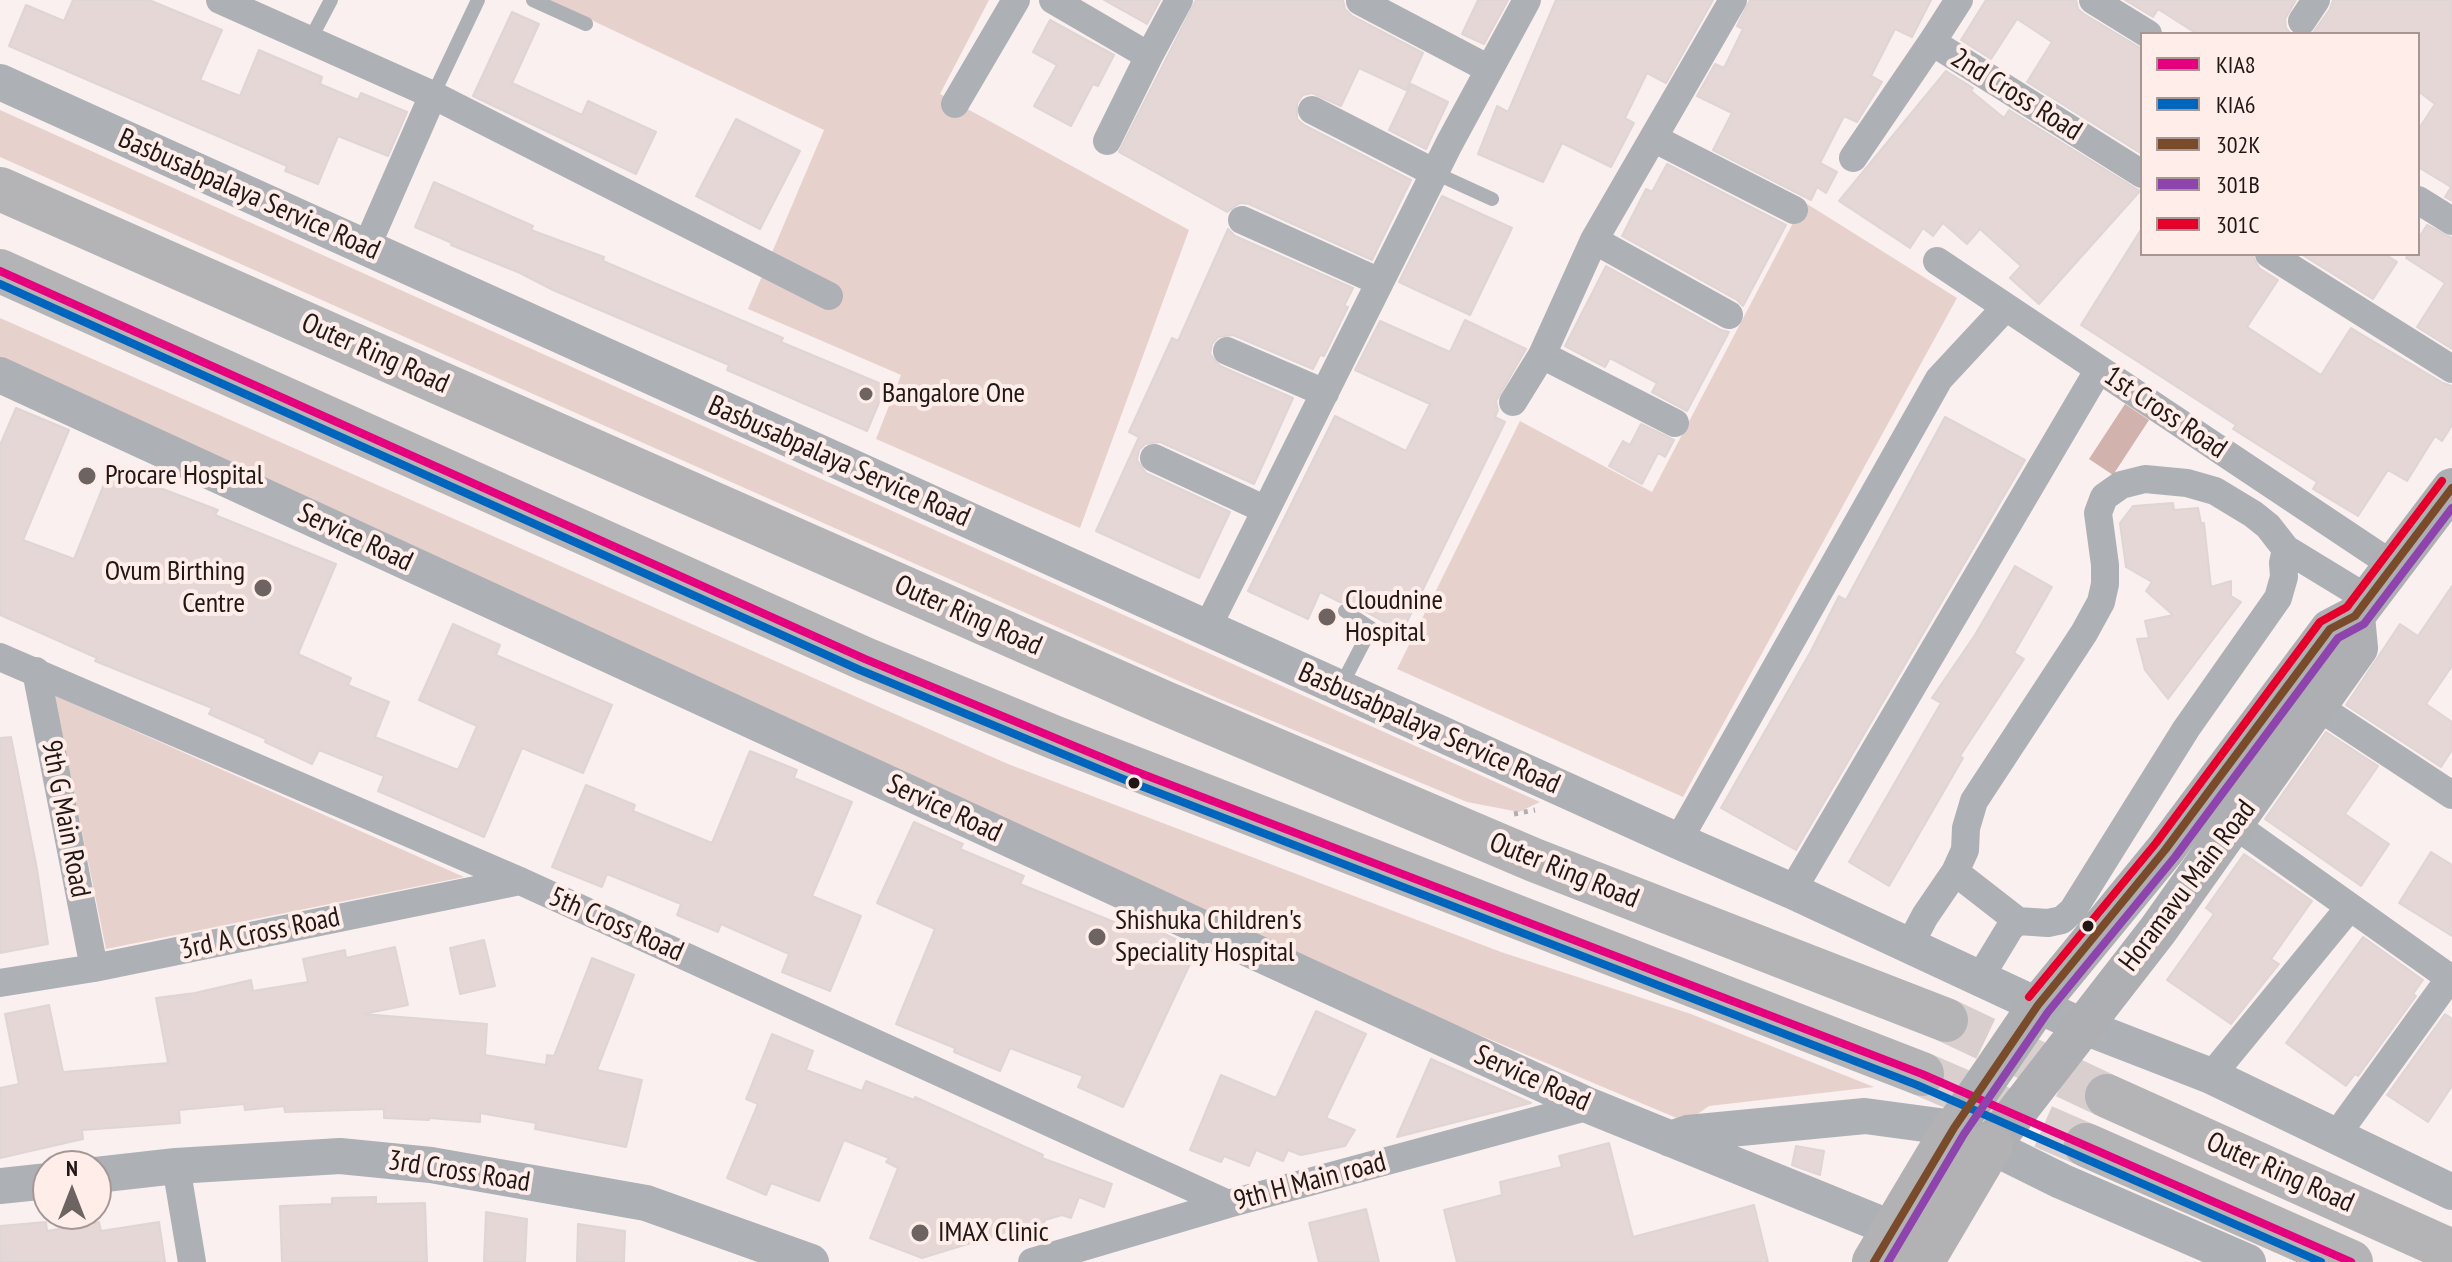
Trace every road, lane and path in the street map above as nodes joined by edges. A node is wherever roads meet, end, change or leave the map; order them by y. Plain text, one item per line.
1 (220, 0) edge
2 (331, 0) edge
3 (478, 0) edge
4 (533, 0) edge
5 (1016, 0) edge
6 (1053, 0) edge
7 (1179, 0) edge
8 (1527, 0) edge
9 (1733, 0) edge
10 (1959, 0) edge
11 (2093, 0) edge
12 (1360, 1) edge
13 (586, 24) dead end
14 (2145, 32) edge
15 (310, 40) junction
16 (1932, 42) junction
17 (1149, 56) junction
18 (1489, 69) junction
19 (0, 82) edge
20 (433, 95) junction
21 (955, 104) dead end
22 (1312, 110) dead end
23 (1653, 138) junction
24 (1107, 141) dead end
25 (1853, 158) dead end
26 (1435, 173) junction
27 (2140, 173) edge
28 (0, 189) edge
29 (1492, 199) dead end
30 (2420, 201) edge
31 (1794, 210) dead end
32 (1242, 220) dead end
33 (2452, 221) edge
34 (1594, 240) junction
35 (366, 248) junction
36 (2272, 256) edge
37 (1937, 261) dead end
38 (0, 271) edge
39 (1380, 282) junction
40 (829, 296) dead end
41 (2006, 307) junction
42 (1729, 315) dead end
43 (1227, 351) dead end
44 (1542, 355) junction
45 (2099, 369) junction
46 (2452, 369) edge
47 (0, 375) edge
48 (1325, 393) junction
49 (1513, 402) dead end
50 (1675, 423) dead end
51 (1154, 458) dead end
52 (2452, 488) edge
53 (1266, 510) junction
54 (2286, 549) junction
55 (2394, 566) junction
56 (2362, 607) junction
57 (1345, 611) dead end
58 (1207, 628) junction
59 (0, 657) edge
60 (36, 671) junction
61 (1340, 688) junction
62 (2317, 706) junction
63 (2452, 795) edge
64 (2235, 825) junction
65 (1678, 841) junction
66 (1955, 872) junction
67 (520, 881) junction
68 (1792, 891) junction
69 (2349, 908) junction
70 (2018, 921) junction
71 (1909, 946) junction
72 (94, 968) junction
73 (1979, 979) junction
74 (0, 983) edge
75 (2038, 1005) junction
76 (1946, 1020) tunnel mouth
77 (2082, 1026) junction
78 (1922, 1074) tunnel mouth
79 (2211, 1076) junction
80 (2107, 1096) tunnel mouth
81 (1590, 1106) junction
82 (1973, 1137) junction
83 (2335, 1137) junction
84 (1670, 1139) junction
85 (2086, 1145) tunnel mouth
86 (176, 1166) junction
87 (112, 1173) edge
88 (32, 1183) edge
89 (0, 1186) edge
90 (2452, 1192) edge
91 (1228, 1204) junction
92 (1883, 1245) edge
93 (2452, 1251) edge
94 (192, 1262) edge
95 (811, 1262) edge
96 (1032, 1262) edge
97 (1922, 1262) edge
98 (2248, 1262) edge
99 (2351, 1262) edge

1 - 15 street
2 - 15 lane
3 - 20 lane
4 - 13 lane
5 - 21 street
6 - 17 street
7 - 17 street
8 - 18 street
9 - 23 street
10 - 16 street, 2nd Cross Road
11 - 14 street
12 - 18 street
15 - 20 street
16 - 25 street
16 - 27 street, 2nd Cross Road
17 - 24 street
18 - 26 street
19 - 35 street, Basbusabpalaya Service Road
20 - 35 street
20 - 40 street
22 - 26 street
23 - 31 street
23 - 34 street
26 - 29 lane
26 - 39 street
28 - 76 highway, Outer Ring Road
30 - 33 street
32 - 39 street
34 - 42 street
34 - 44 street
35 - 58 street, Basbusabpalaya Service Road
36 - 46 street
37 - 41 street, 1st Cross Road
38 - 78 highway, Outer Ring Road
39 - 48 street
41 - 45 street, 1st Cross Road
41 - 65 street
43 - 48 street
44 - 49 street
44 - 50 street
45 - 55 street, 1st Cross Road
45 - 68 street
47 - 81 street, Service Road
48 - 53 street
51 - 53 street
52 - 55 main road, Horamavu Main Road
53 - 58 street
54 - 56 street
54 - 66 street
54 - 70 street
55 - 56 main road, Horamavu Main Road
56 - 62 main road, Horamavu Main Road
56 - 75 main road, Horamavu Main Road
57 - 61 lane
58 - 61 street, Basbusabpalaya Service Road
59 - 60 street, 5th Cross Road
60 - 67 street, 5th Cross Road
60 - 72 street, 9th G Main Road
61 - 65 street, Basbusabpalaya Service Road
62 - 63 street
62 - 64 main road, Horamavu Main Road
64 - 69 street
64 - 77 main road, Horamavu Main Road
65 - 68 street, Basbusabpalaya Service Road
66 - 70 street
66 - 71 street
67 - 72 street, 3rd A Cross Road
67 - 91 street, 5th Cross Road
68 - 71 street, Basbusabpalaya Service Road
69 - 79 street
69 - 83 street
70 - 73 street
71 - 73 street, Basbusabpalaya Service Road
72 - 74 street, 3rd A Cross Road
73 - 75 street, Basbusabpalaya Service Road
75 - 77 street, Basbusabpalaya Service Road
75 - 82 main road, Horamavu Main Road
77 - 79 street, Basbusabpalaya Service Road
77 - 82 main road, Horamavu Main Road
79 - 83 street, Basbusabpalaya Service Road
80 - 93 highway, Outer Ring Road
81 - 84 street, Service Road
81 - 91 street, 9th H Main road
82 - 84 street
82 - 92 main road
82 - 97 main road
82 - 98 street
83 - 90 street, Basbusabpalaya Service Road
84 - 92 street, Service Road
85 - 99 highway, Outer Ring Road
86 - 87 street, 3rd Cross Road
86 - 94 street
86 - 95 street, 3rd Cross Road
88 - 89 street
91 - 96 street, 9th H Main road

